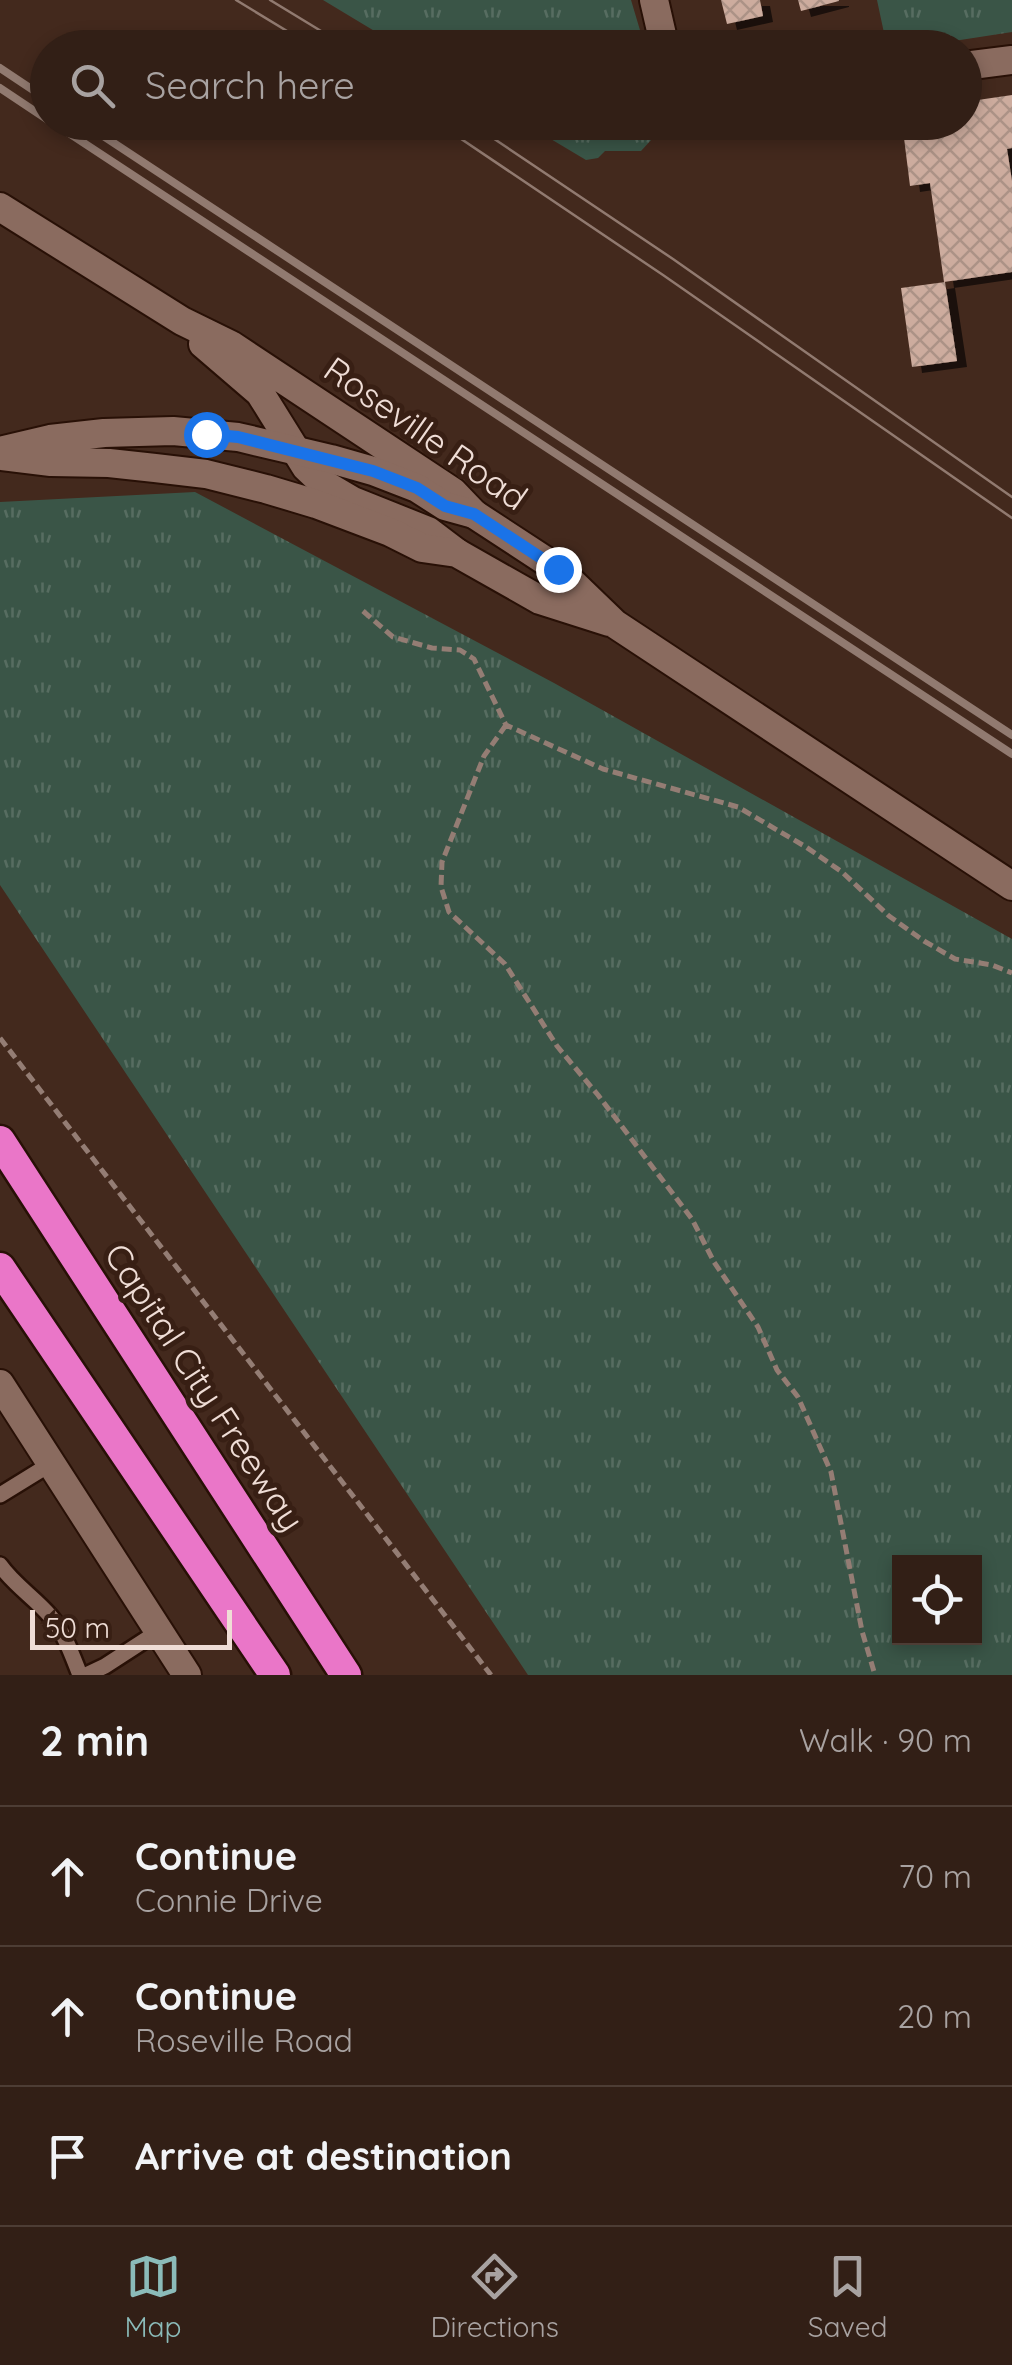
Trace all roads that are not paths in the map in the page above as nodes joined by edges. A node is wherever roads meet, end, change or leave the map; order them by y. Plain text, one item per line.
1 (654, 0) edge
2 (661, 30) edge
3 (1012, 60) edge
4 (982, 64) edge
5 (0, 207) edge
6 (182, 321) junction
7 (294, 450) junction
8 (0, 453) edge
9 (474, 514) junction
10 (457, 553) junction
11 (616, 624) junction
12 (1012, 886) edge
13 (0, 1141) edge
14 (0, 1268) edge
15 (0, 1384) edge
16 (52, 1462) junction
17 (0, 1495) edge
18 (0, 1564) edge
19 (159, 1632) junction
20 (83, 1675) edge
21 (187, 1675) edge
22 (275, 1675) edge
23 (346, 1675) edge

1 - 2 main road
3 - 4 main road
5 - 6 main road, Roseville Road
6 - 7 main road, Roseville Road
6 - 9 main road, Roseville Road
7 - 8 main road
7 - 9 main road
7 - 10 main road, Roseville Road
8 - 10 main road
9 - 11 main road, Roseville Road
10 - 11 main road, Roseville Road
11 - 12 main road, Roseville Road
13 - 23 highway, Capital City Freeway
14 - 22 highway
15 - 16 main road
16 - 17 lane
16 - 19 main road
18 - 20 lane
19 - 20 lane
19 - 21 main road

